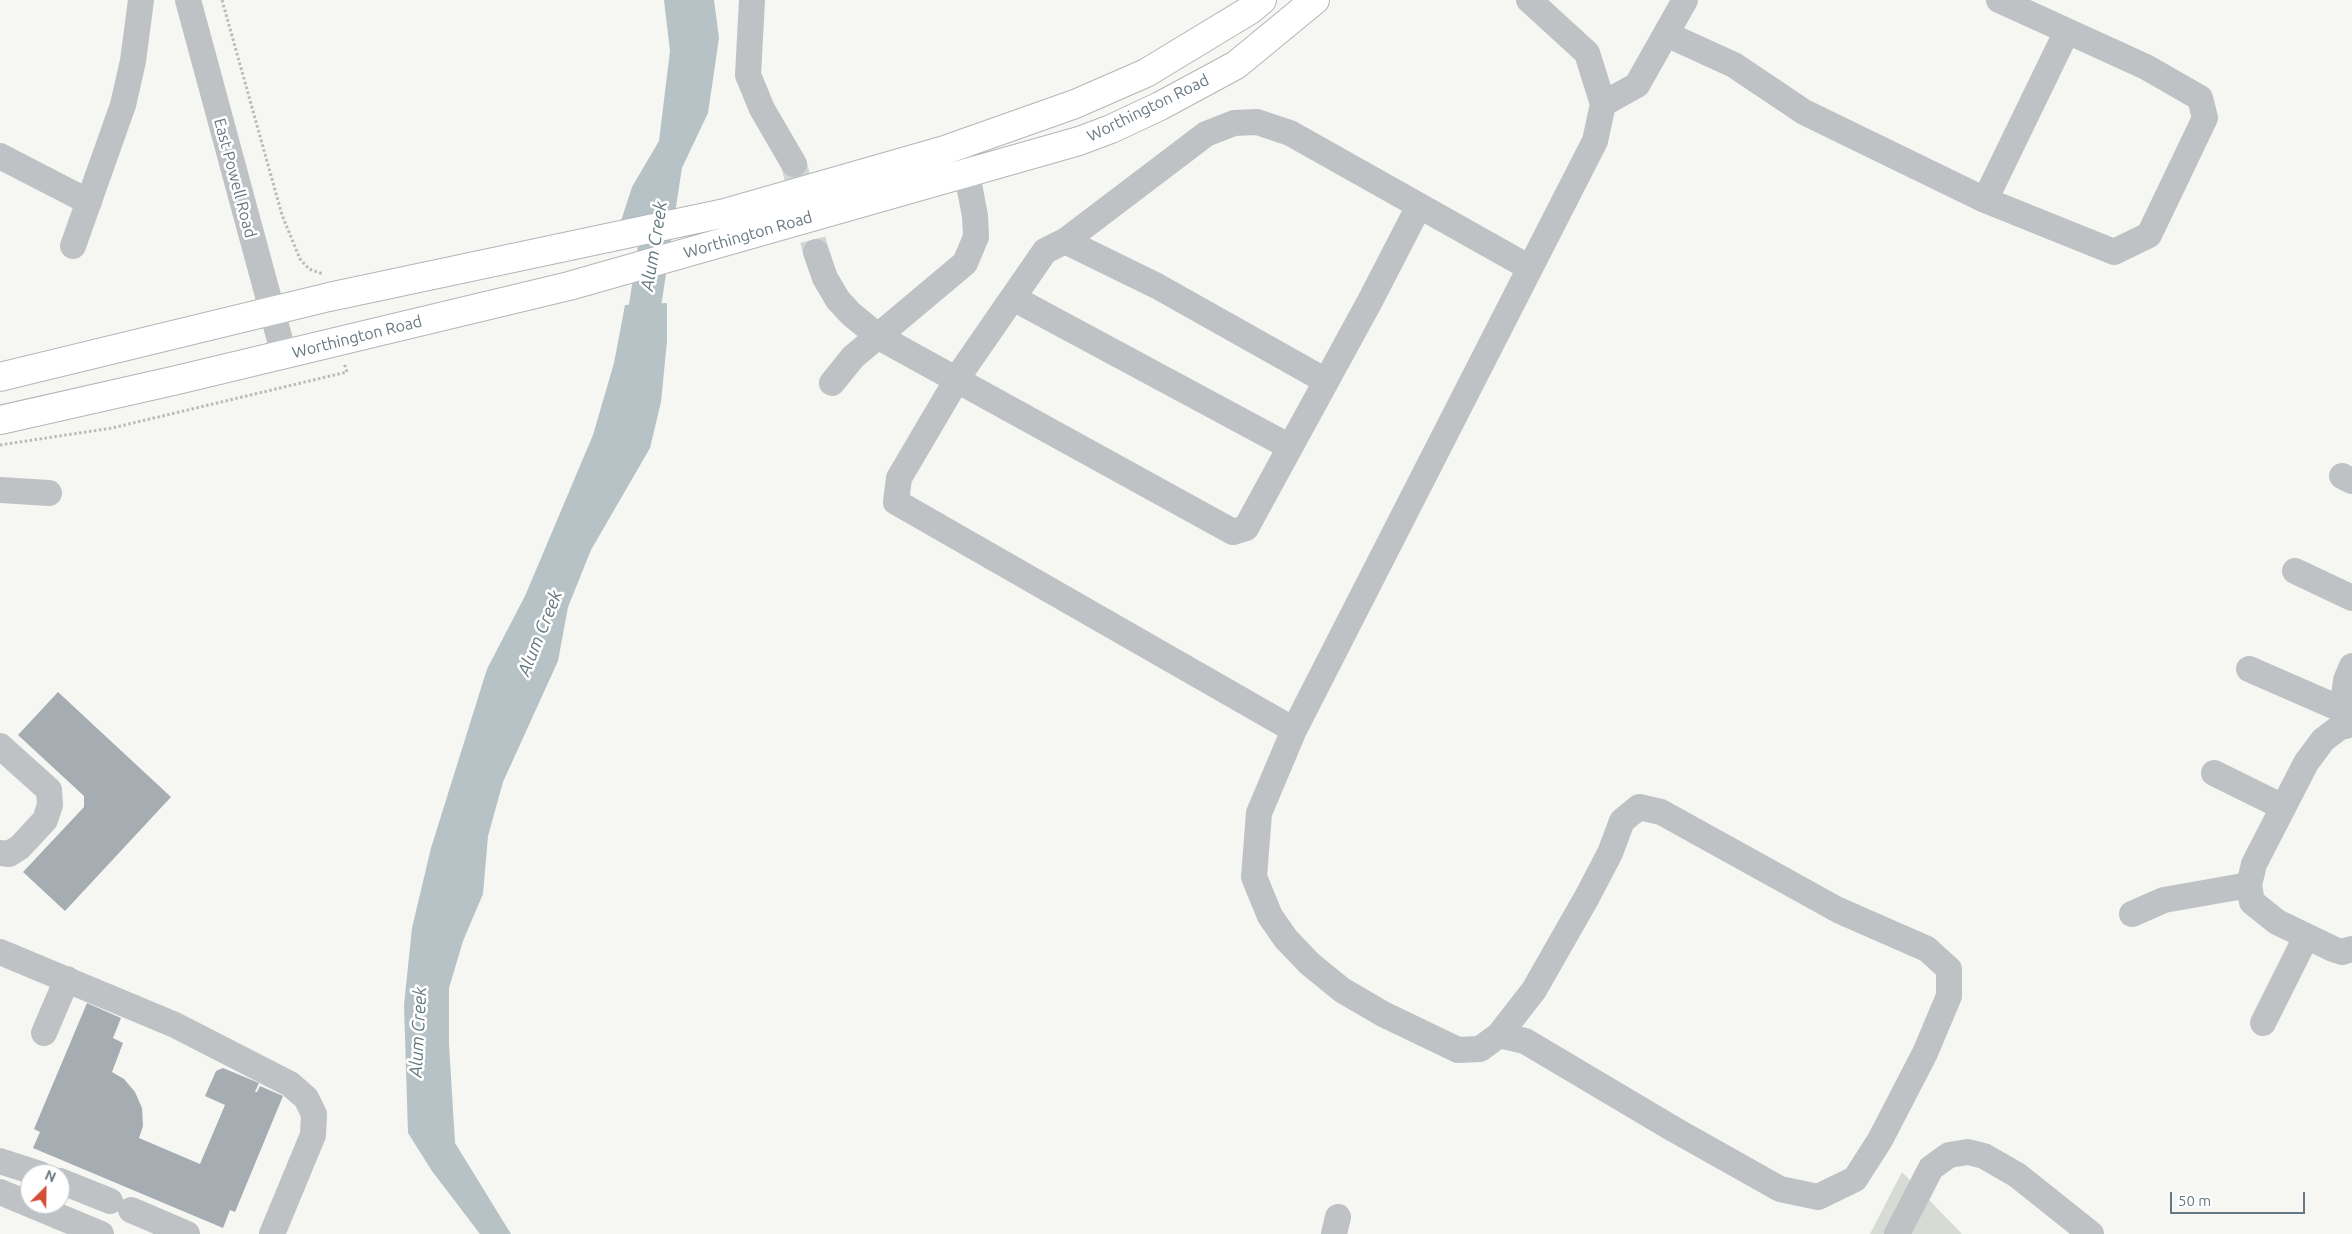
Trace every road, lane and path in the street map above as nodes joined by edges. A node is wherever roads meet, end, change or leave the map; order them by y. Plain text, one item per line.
1 (140, 0) edge
2 (188, 0) edge
3 (222, 0) edge
4 (752, 0) edge
5 (1262, 0) edge
6 (1315, 0) edge
7 (1529, 0) edge
8 (1684, 0) edge
9 (1999, 0) edge
10 (2068, 31) junction
11 (1666, 34) junction
12 (1603, 104) junction
13 (955, 147) junction
14 (0, 156) edge
15 (794, 164) tunnel mouth
16 (967, 174) junction
17 (1985, 200) junction
18 (89, 202) junction
19 (1419, 206) junction
20 (1065, 241) junction
21 (74, 246) dead end
22 (816, 252) tunnel mouth
23 (1530, 268) junction
24 (329, 296) junction
25 (1013, 298) junction
26 (271, 310) junction
27 (879, 337) junction
28 (340, 342) junction
29 (284, 355) junction
30 (0, 378) edge
31 (957, 380) junction
32 (1326, 381) junction
33 (832, 383) dead end
34 (0, 420) edge
35 (0, 445) edge
36 (1290, 447) junction
37 (0, 490) edge
38 (49, 493) dead end
39 (2295, 571) dead end
40 (2352, 598) edge
41 (2352, 666) edge
42 (2249, 669) dead end
43 (2346, 722) edge
44 (1294, 730) junction
45 (5, 759) edge
46 (2214, 773) dead end
47 (2284, 807) junction
48 (0, 853) edge
49 (2250, 885) junction
50 (2132, 914) dead end
51 (2306, 937) junction
52 (2352, 949) edge
53 (0, 952) edge
54 (67, 979) junction
55 (2263, 1023) dead end
56 (44, 1033) dead end
57 (1499, 1035) junction
58 (0, 1161) edge
59 (20, 1168) edge
60 (70, 1185) edge
61 (0, 1192) edge
62 (102, 1234) edge
63 (187, 1234) edge
64 (272, 1234) edge
65 (1897, 1234) edge
66 (2091, 1234) edge

1 - 18 street
2 - 26 street, East Powell Road
3 - 24 path
4 - 15 street
5 - 13 main road, Worthington Road
6 - 16 main road, Worthington Road
7 - 12 street
8 - 11 street
9 - 10 street
10 - 17 street
10 - 17 street
11 - 12 street
11 - 17 street
12 - 23 street
13 - 16 street
13 - 24 main road, Worthington Road
14 - 18 street
16 - 27 street
16 - 28 main road, Worthington Road
18 - 21 street
19 - 20 street
19 - 23 street
19 - 32 street
20 - 25 street
20 - 32 street
22 - 27 street
23 - 44 street
24 - 26 main road, Worthington Road
25 - 31 street
25 - 36 street
26 - 29 street, East Powell Road
26 - 30 main road, Worthington Road
27 - 31 street
27 - 33 street
28 - 29 main road, Worthington Road
28 - 35 path
29 - 34 main road, Worthington Road
31 - 36 street
31 - 44 street
32 - 36 street
37 - 38 street
39 - 40 street
41 - 43 street
42 - 43 street
43 - 47 street
44 - 57 street
45 - 48 street
46 - 47 street
47 - 49 street
49 - 50 street
49 - 51 street
51 - 52 street
51 - 55 street
53 - 54 street
54 - 56 street
54 - 64 street
57 - 57 street
58 - 59 street
60 - 63 street
61 - 62 street
65 - 66 street

